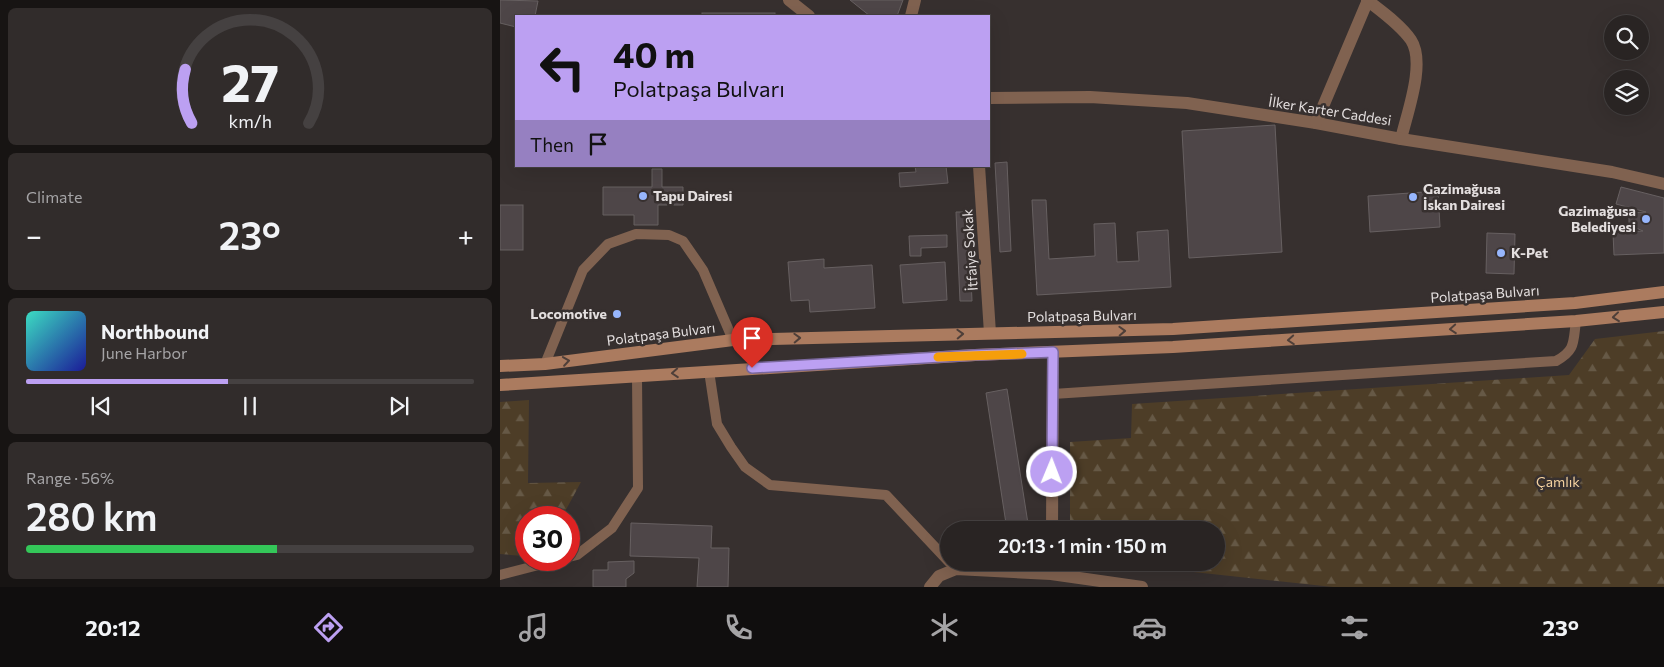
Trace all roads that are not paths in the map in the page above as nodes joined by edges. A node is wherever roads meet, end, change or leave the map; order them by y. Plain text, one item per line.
1 (789, 0) edge
2 (915, 0) edge
3 (1368, 0) edge
4 (808, 15) edge
5 (911, 15) edge
6 (990, 98) edge
7 (1316, 123) junction
8 (1402, 139) junction
9 (979, 167) edge
10 (1664, 184) edge
11 (1664, 292) edge
12 (1664, 312) edge
13 (1576, 321) junction
14 (990, 333) junction
15 (733, 340) junction
16 (1053, 352) junction
17 (545, 364) junction
18 (500, 366) edge
19 (709, 370) junction
20 (637, 376) junction
21 (545, 382) junction
22 (500, 385) edge
23 (1053, 394) junction
24 (1052, 521) edge
25 (940, 552) edge
26 (580, 553) edge
27 (515, 571) edge
28 (944, 571) edge
29 (1065, 571) edge
30 (500, 575) edge
31 (930, 587) edge
32 (1142, 587) edge

1 - 4 street
2 - 5 street
3 - 7 street
3 - 8 street
6 - 7 street, İlker Karter Caddesi
7 - 8 street, İlker Karter Caddesi
8 - 10 street, İlker Karter Caddesi
9 - 14 street, İtfaiye Sokak
14 -> 11 main road, Polatpaşa Bulvarı
12 -> 13 main road
13 -> 16 main road
13 - 23 lane
15 -> 14 main road, Polatpaşa Bulvarı
17 -> 15 main road, Polatpaşa Bulvarı
15 - 17 lane
16 - 19 main road
16 - 23 street
17 - 18 main road, Polatpaşa Bulvarı
17 - 21 main road
19 -> 20 main road
19 - 25 lane
20 - 21 main road
20 - 26 lane
21 - 22 main road
23 - 24 street
27 - 30 lane
28 - 31 street
29 - 32 street

